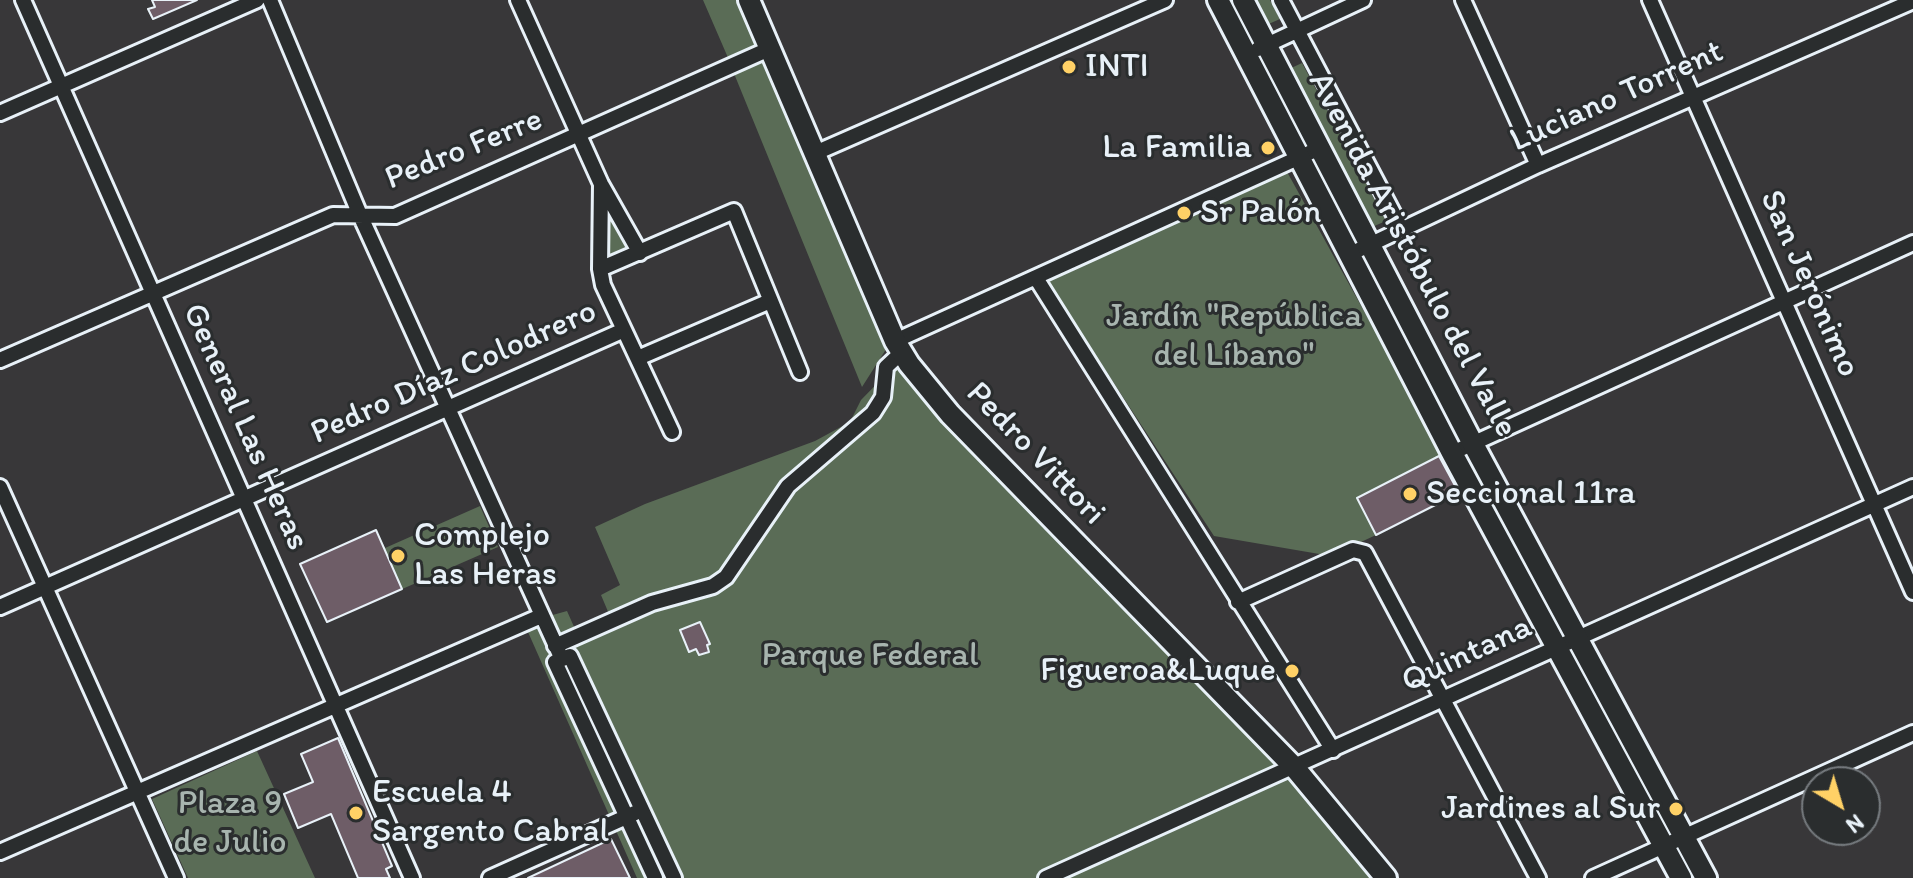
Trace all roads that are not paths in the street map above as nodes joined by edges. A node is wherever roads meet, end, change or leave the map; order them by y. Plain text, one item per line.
1 (23, 0) edge
2 (257, 0) edge
3 (270, 0) edge
4 (518, 0) edge
5 (749, 0) edge
6 (1165, 0) edge
7 (1218, 0) edge
8 (1243, 0) edge
9 (1281, 0) edge
10 (1363, 0) edge
11 (1463, 0) edge
12 (1650, 0) edge
13 (1913, 1) edge
14 (1297, 30) junction
15 (1266, 45) junction
16 (769, 49) junction
17 (1246, 55) junction
18 (61, 85) junction
19 (1693, 96) junction
20 (0, 113) edge
21 (580, 135) junction
22 (1320, 148) junction
23 (813, 154) junction
24 (1298, 157) junction
25 (1538, 165) junction
26 (601, 184) junction
27 (360, 215) junction
28 (1401, 228) junction
29 (1913, 243) edge
30 (1370, 244) junction
31 (640, 253) junction
32 (1348, 255) junction
33 (600, 269) junction
34 (1036, 278) junction
35 (152, 293) junction
36 (770, 301) junction
37 (1783, 302) junction
38 (624, 330) junction
39 (898, 347) junction
40 (638, 358) junction
41 (0, 360) edge
42 (800, 372) dead end
43 (446, 409) junction
44 (672, 432) dead end
45 (1472, 442) junction
46 (1452, 453) junction
47 (0, 487) edge
48 (1913, 487) edge
49 (244, 499) junction
50 (1873, 504) junction
51 (47, 586) junction
52 (1913, 592) edge
53 (1238, 602) junction
54 (0, 607) edge
55 (541, 616) junction
56 (1578, 636) junction
57 (1559, 646) junction
58 (558, 652) junction
59 (1443, 699) junction
60 (335, 704) junction
61 (1913, 733) edge
62 (1333, 750) junction
63 (1294, 767) junction
64 (138, 791) junction
65 (641, 810) junction
66 (627, 817) junction
67 (1686, 836) junction
68 (1665, 846) junction
69 (0, 852) edge
70 (176, 878) edge
71 (412, 878) edge
72 (490, 878) edge
73 (655, 878) edge
74 (674, 878) edge
75 (1046, 878) edge
76 (1386, 878) edge
77 (1538, 878) edge
78 (1593, 878) edge
79 (1681, 878) edge
80 (1706, 878) edge

1 - 18 street, General Las Heras
2 - 18 street
3 - 27 street
4 - 21 street
5 - 16 main road, Pedro Vittori
6 - 23 street
7 - 17 main road, Avenida Aristóbulo del Valle
8 - 15 main road, Avenida Aristóbulo del Valle
9 - 14 street
10 - 14 street
11 - 25 street
12 - 19 street, San Jerónimo
13 - 19 street, Luciano Torrent
14 - 15 street
14 - 28 street
15 - 17 street
15 - 22 main road, Avenida Aristóbulo del Valle
16 - 21 street, Pedro Ferre
16 - 23 main road, Pedro Vittori
17 - 24 main road, Avenida Aristóbulo del Valle
18 - 20 street
18 - 35 street, General Las Heras
19 - 25 street, Luciano Torrent
19 - 37 street, San Jerónimo
21 - 26 street
21 - 27 street, Pedro Ferre
22 - 24 street
22 - 30 main road, Avenida Aristóbulo del Valle
23 - 39 main road, Pedro Vittori
24 - 32 main road, Avenida Aristóbulo del Valle
24 - 34 street
25 - 28 street, Luciano Torrent
26 - 31 street
26 - 33 street
27 - 35 street, Pedro Ferre
27 - 43 street
28 - 30 street, Luciano Torrent
29 - 37 street
30 - 32 street, Luciano Torrent
30 - 45 main road, Avenida Aristóbulo del Valle
31 - 33 street, Pedro Díaz Colodrero
31 - 36 street, Pedro Díaz Colodrero
32 - 46 main road, Avenida Aristóbulo del Valle
33 - 38 street
34 - 39 street
34 - 53 street
35 - 41 street, Pedro Ferre
35 - 49 street, General Las Heras
36 - 40 street, Pedro Díaz Colodrero
36 - 42 street
37 - 45 street
37 - 50 street, San Jerónimo
38 - 40 street
38 - 43 street, Pedro Díaz Colodrero
39 - 58 street
39 - 63 main road, Pedro Vittori
40 - 44 street
43 - 49 street, Pedro Díaz Colodrero
43 - 55 street
45 - 46 street
45 - 56 main road, Avenida Aristóbulo del Valle
46 - 57 main road, Avenida Aristóbulo del Valle
47 - 51 street
48 - 50 street, Quintana
49 - 51 street, Pedro Díaz Colodrero
49 - 60 street, General Las Heras
50 - 52 street, San Jerónimo
50 - 56 street, Quintana
51 - 54 street, Pedro Díaz Colodrero
51 - 64 street
53 - 59 street
53 - 62 street
55 - 58 street
55 - 60 street
56 - 57 street, Quintana
56 - 67 main road, Avenida Aristóbulo del Valle
57 - 59 street, Quintana
57 - 68 main road, Avenida Aristóbulo del Valle
58 - 65 street
58 - 66 street
59 - 62 street, Quintana
59 - 77 street
60 - 64 street
60 - 71 street, General Las Heras
61 - 67 street
62 - 63 street, Quintana
63 - 75 street, Quintana
63 - 76 main road, Pedro Vittori
64 - 69 street
64 - 70 street
65 - 66 street
65 - 74 street
66 - 72 street
66 - 73 street
67 - 68 street
67 - 80 main road, Avenida Aristóbulo del Valle
68 - 78 street
68 - 79 main road, Avenida Aristóbulo del Valle

